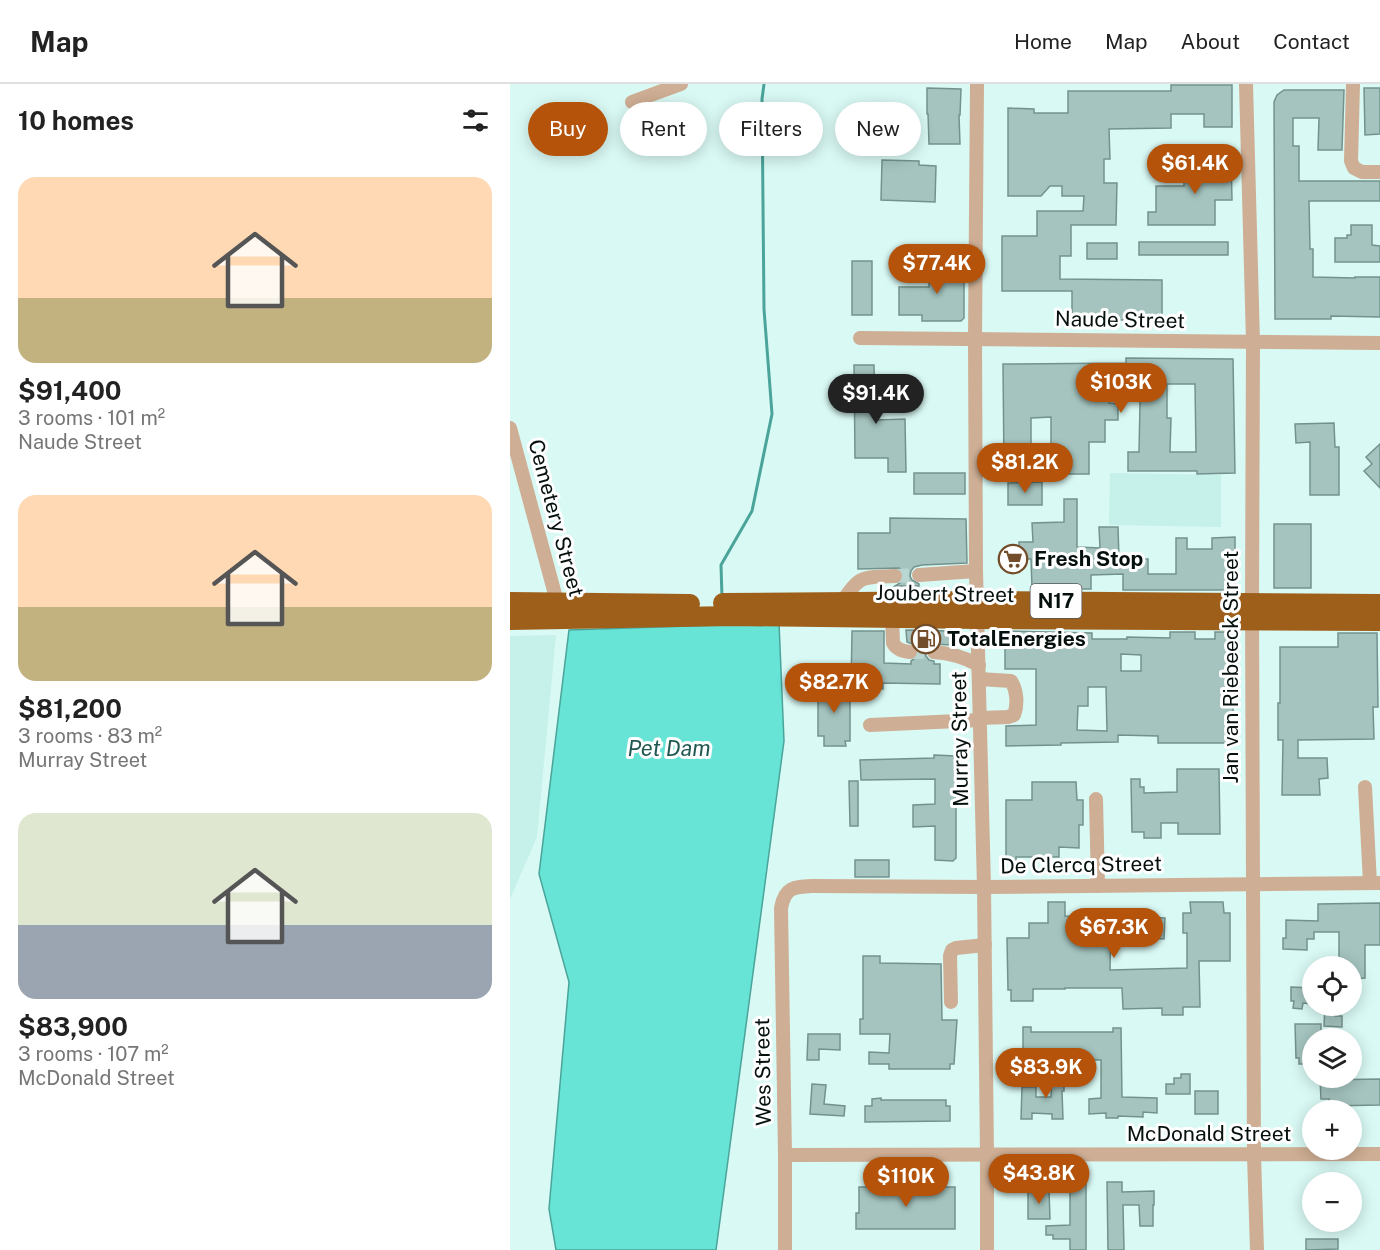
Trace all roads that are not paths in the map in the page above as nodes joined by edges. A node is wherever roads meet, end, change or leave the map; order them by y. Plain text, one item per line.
1 (681, 84) edge
2 (977, 84) edge
3 (1246, 84) edge
4 (1353, 84) edge
5 (632, 102) dead end
6 (1380, 172) edge
7 (860, 338) dead end
8 (975, 339) junction
9 (1252, 342) junction
10 (1380, 343) edge
11 (510, 428) edge
12 (976, 571) junction
13 (919, 575) tunnel mouth
14 (894, 576) tunnel mouth
15 (510, 602) edge
16 (842, 602) junction
17 (1380, 604) edge
18 (732, 609) junction
19 (978, 610) junction
20 (559, 611) junction
21 (1252, 612) junction
22 (892, 618) junction
23 (510, 620) edge
24 (1380, 621) edge
25 (910, 652) dead end
26 (934, 652) tunnel mouth
27 (979, 672) junction
28 (980, 719) junction
29 (870, 725) dead end
30 (1365, 787) dead end
31 (1096, 799) dead end
32 (1375, 883) edge
33 (1253, 884) junction
34 (1098, 886) junction
35 (984, 887) junction
36 (785, 895) joint
37 (985, 945) junction
38 (951, 1002) dead end
39 (1380, 1154) edge
40 (785, 1155) junction
41 (987, 1155) junction
42 (1254, 1155) junction
43 (785, 1250) edge
44 (987, 1250) edge
45 (1257, 1250) edge

1 - 5 street
2 - 8 street, Murray Street
3 - 9 street, Jan van Riebeeck Street
4 - 6 street
7 - 8 street, Naude Street
8 - 9 street, Naude Street
8 - 12 street, Murray Street
9 - 10 street, Naude Street
9 - 21 street, Jan van Riebeeck Street
11 - 20 street, Cemetery Street
12 - 13 street
12 - 19 street, Murray Street
14 - 16 street
15 - 20 highway, Joubert Street / N17
16 - 18 highway, Joubert Street / N17
16 - 19 highway, Joubert Street / N17
17 - 21 highway, Joubert Street / N17
18 - 20 highway, Joubert Street / N17
18 - 22 highway, Joubert Street / N17
19 - 21 highway, Joubert Street / N17
19 - 22 highway, Joubert Street / N17
19 - 27 street, Murray Street
20 - 23 highway, Joubert Street / N17
21 - 24 highway, Joubert Street / N17
21 - 33 street, Jan van Riebeeck Street
22 - 25 street
26 - 27 street
27 - 28 street, Murray Street
27 - 28 street
28 - 29 street
28 - 35 street, Murray Street
30 - 32 street
31 - 34 street
32 - 33 street, De Clercq Street
33 - 34 street, De Clercq Street
33 - 42 street, Jan van Riebeeck Street
34 - 35 street, De Clercq Street
35 - 36 street, De Clercq Street
35 - 37 street, Murray Street
36 - 40 street, Wes Street
37 - 38 street
37 - 41 street, Murray Street
39 - 42 street, McDonald Street
40 - 41 street, McDonald Street
40 - 43 street, Wes Street
41 - 42 street, McDonald Street
41 - 44 street, Murray Street
42 - 45 street, Jan van Riebeeck Street

